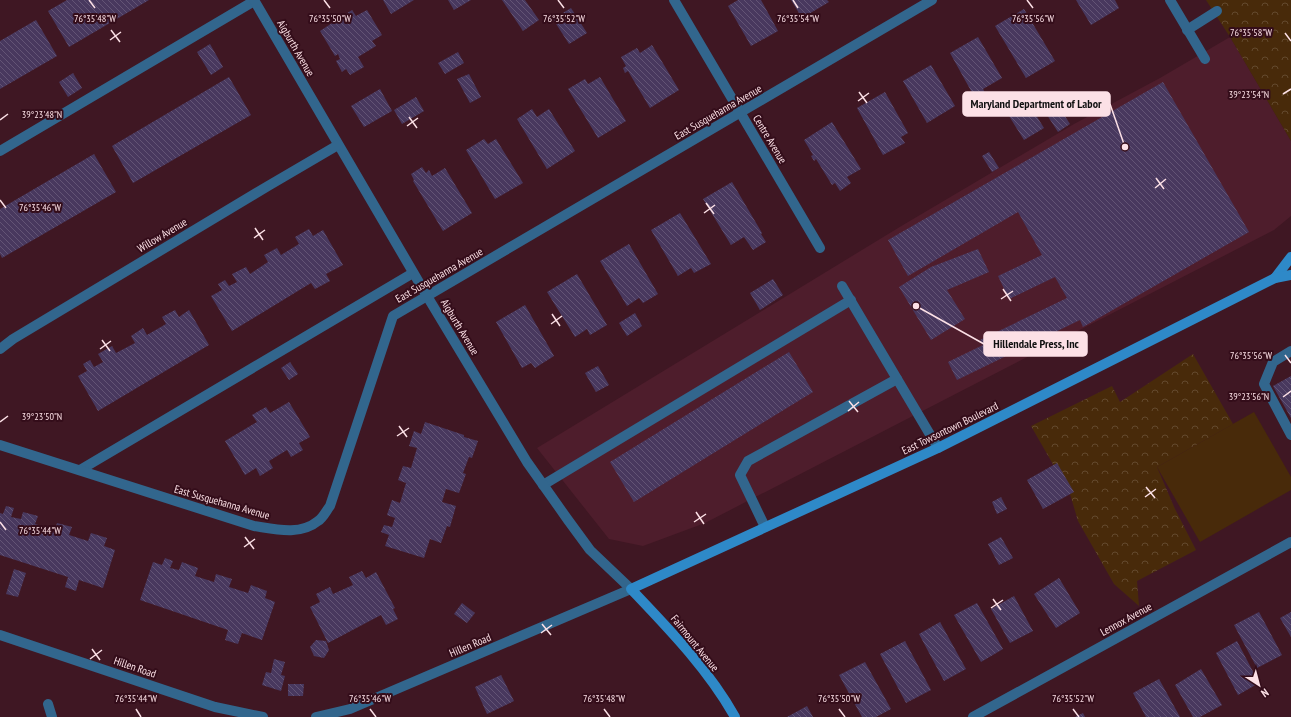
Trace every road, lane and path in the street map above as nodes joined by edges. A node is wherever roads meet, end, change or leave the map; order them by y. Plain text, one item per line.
1 (254, 0) edge
2 (674, 0) edge
3 (932, 0) edge
4 (1170, 0) edge
5 (1218, 11) dead end
6 (1188, 30) junction
7 (1205, 59) dead end
8 (740, 112) junction
9 (338, 145) junction
10 (0, 151) edge
11 (820, 248) dead end
12 (1291, 257) edge
13 (413, 273) junction
14 (1291, 276) edge
15 (1275, 278) junction
16 (842, 286) dead end
17 (427, 296) junction
18 (850, 300) junction
19 (0, 349) edge
20 (1291, 351) edge
21 (897, 379) junction
22 (1291, 435) edge
23 (0, 445) edge
24 (938, 448) junction
25 (80, 470) junction
26 (543, 485) junction
27 (765, 527) junction
28 (1291, 542) edge
29 (631, 589) junction
30 (0, 635) edge
31 (48, 704) dead end
32 (52, 717) edge
33 (263, 717) edge
34 (316, 717) edge
35 (735, 717) edge
36 (973, 717) edge

1 - 9 street, Aigburth Avenue
1 - 10 street
2 - 8 street, Centre Avenue
3 - 8 street, East Susquehanna Avenue
4 - 6 street
5 - 6 street
6 - 7 street
8 - 11 street, Centre Avenue
8 - 17 street, East Susquehanna Avenue
9 - 13 street, Aigburth Avenue
9 - 19 street, Willow Avenue
12 - 15 main road, East Towsontown Boulevard
13 - 17 street, Aigburth Avenue
13 - 25 street
14 - 15 main road, East Towsontown Boulevard
15 - 24 main road, East Towsontown Boulevard
16 - 18 street
17 - 25 street, East Susquehanna Avenue
17 - 26 street, Aigburth Avenue
18 - 21 street
18 - 26 street
20 - 22 street
21 - 24 street
21 - 27 street
23 - 25 street, East Susquehanna Avenue
24 - 27 main road, East Towsontown Boulevard
26 - 29 street, Aigburth Avenue
27 - 29 main road, East Towsontown Boulevard
28 - 36 street, Lennox Avenue
29 - 34 street, Hillen Road
29 - 35 main road, Fairmount Avenue
30 - 33 street, Hillen Road
31 - 32 street

